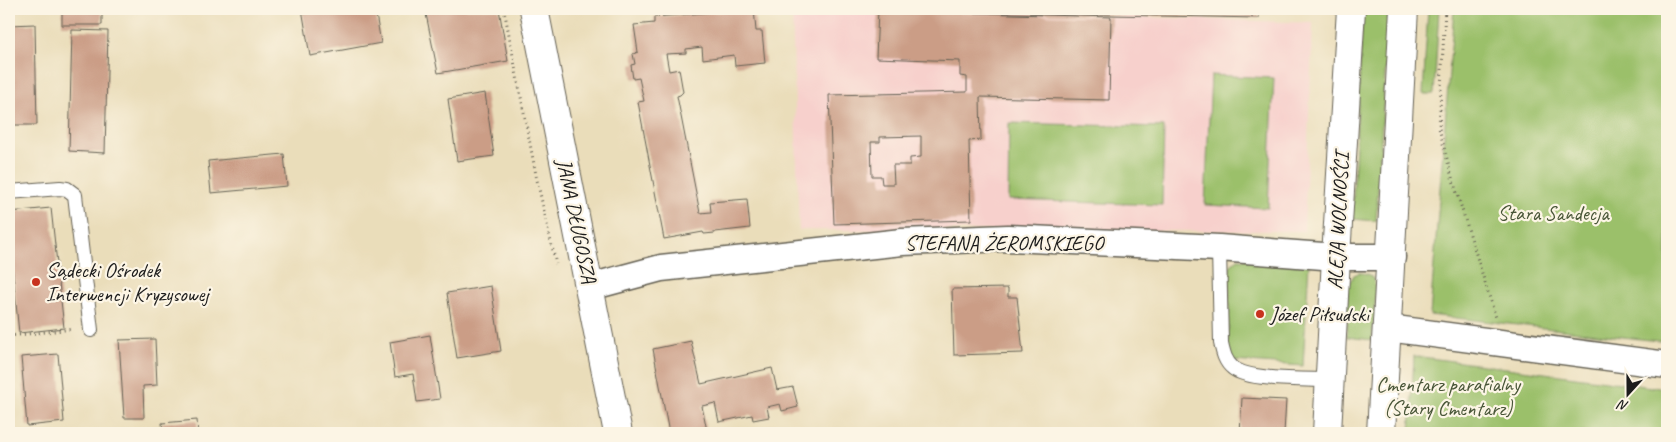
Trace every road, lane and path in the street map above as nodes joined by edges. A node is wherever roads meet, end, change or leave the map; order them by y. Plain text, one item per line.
1 (504, 9) edge
2 (534, 9) edge
3 (1351, 9) edge
4 (1404, 9) edge
5 (1446, 9) edge
6 (9, 192) edge
7 (1219, 248) junction
8 (1336, 256) junction
9 (1392, 258) junction
10 (558, 271) dead end
11 (590, 287) junction
12 (1496, 320) dead end
13 (1388, 328) junction
14 (90, 329) joint
15 (9, 336) edge
16 (1667, 365) edge
17 (1330, 380) junction
18 (618, 433) edge
19 (1327, 433) edge
20 (1381, 433) edge

1 - 10 path
2 - 11 street, JANA DŁUGOSZA
3 - 8 street, ALEJA WOLNOŚCI
4 - 9 street
5 - 12 path
6 - 14 lane
7 - 8 street, STEFANA ŻEROMSKIEGO
7 - 11 street, STEFANA ŻEROMSKIEGO
7 - 17 lane
8 - 9 street, STEFANA ŻEROMSKIEGO
8 - 17 street, ALEJA WOLNOŚCI
9 - 13 street
11 - 18 street, JANA DŁUGOSZA
13 - 16 street
13 - 20 street
14 - 15 path
17 - 19 street, ALEJA WOLNOŚCI

